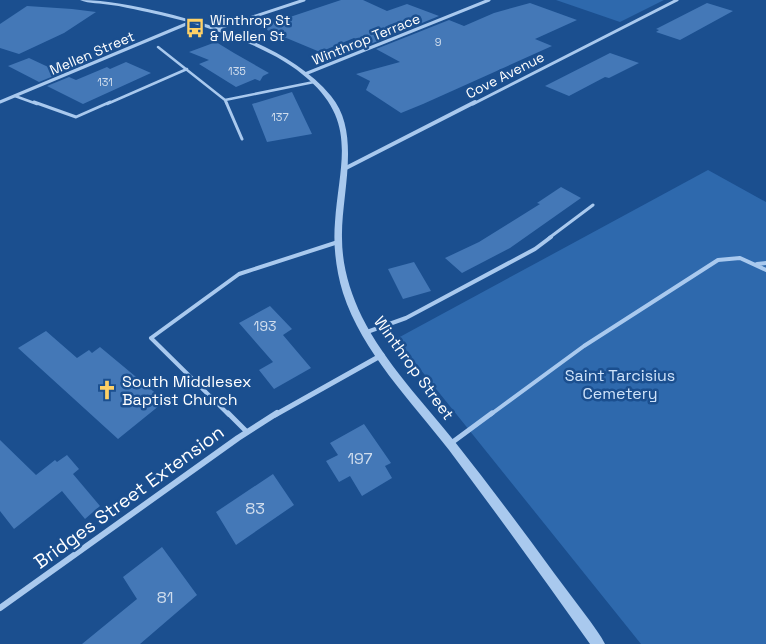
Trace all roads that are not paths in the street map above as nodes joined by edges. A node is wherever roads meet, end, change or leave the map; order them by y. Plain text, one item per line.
1 (82, 0) edge
2 (304, 0) edge
3 (489, 0) edge
4 (677, 0) edge
5 (109, 1) edge
6 (191, 22) junction
7 (216, 29) junction
8 (158, 47) dead end
9 (187, 69) junction
10 (305, 74) junction
11 (314, 82) junction
12 (16, 96) junction
13 (225, 100) junction
14 (1, 101) edge
15 (242, 139) dead end
16 (344, 170) junction
17 (593, 205) dead end
18 (338, 242) junction
19 (766, 263) edge
20 (757, 264) junction
21 (766, 270) edge
22 (367, 332) junction
23 (382, 355) junction
24 (247, 432) junction
25 (450, 444) junction
26 (0, 608) edge
27 (598, 644) edge

1 - 5 street, Winthrop Street
2 - 7 street
3 - 10 street, Winthrop Terrace
4 - 16 street, Cove Avenue
5 - 6 street, Winthrop Street
6 - 7 street, Winthrop Street
6 - 12 street, Mellen Street
7 - 10 street, Winthrop Street
8 - 9 lane
9 - 12 lane
9 - 13 lane
10 - 11 street, Winthrop Street
11 - 13 lane
11 - 16 street, Winthrop Street
12 - 14 street, Mellen Street
13 - 15 lane
16 - 18 street, Winthrop Street
17 - 22 lane
18 - 22 street, Winthrop Street
18 - 24 lane
19 - 20 lane
20 - 21 lane
20 - 25 lane
22 - 23 street, Winthrop Street
23 - 24 street, Bridges Street Extension
23 - 25 street, Winthrop Street
24 - 26 street, Bridges Street Extension
25 - 27 street, Winthrop Street

